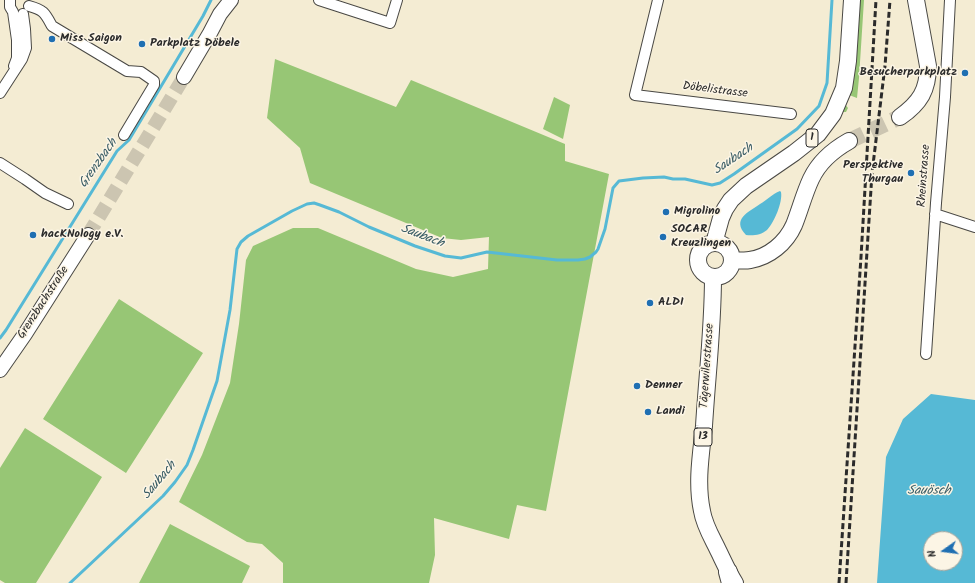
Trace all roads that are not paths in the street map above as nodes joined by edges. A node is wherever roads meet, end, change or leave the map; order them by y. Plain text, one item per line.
1 (231, 0) edge
2 (319, 0) edge
3 (397, 0) edge
4 (658, 0) edge
5 (852, 0) edge
6 (916, 0) edge
7 (950, 0) edge
8 (8, 6) edge
9 (27, 7) edge
10 (221, 7) edge
11 (10, 76) junction
12 (184, 77) tunnel mouth
13 (0, 93) edge
14 (791, 114) dead end
15 (900, 117) tunnel mouth
16 (124, 134) dead end
17 (849, 141) tunnel mouth
18 (0, 163) edge
19 (68, 204) dead end
20 (935, 214) junction
21 (975, 227) edge
22 (88, 235) tunnel mouth
23 (715, 243) junction
24 (732, 260) junction
25 (713, 277) junction
26 (926, 354) dead end
27 (0, 370) edge
28 (734, 580) edge

1 - 10 street
2 - 3 street
4 - 14 street, Döbelistrasse
5 - 23 main road, 1
6 - 15 main road
7 - 20 street, Rheinstrasse
8 - 9 street
8 - 11 street
9 - 11 street
9 - 16 street
10 - 12 street
11 - 13 street
17 - 24 main road, 1
18 - 19 street
20 - 21 street
20 - 26 street, Rheinstrasse
22 - 27 street, Grenzbachstraße
23 - 24 main road
23 - 25 main road
24 - 25 main road
25 - 28 main road, Tägerwilerstrasse / 13

